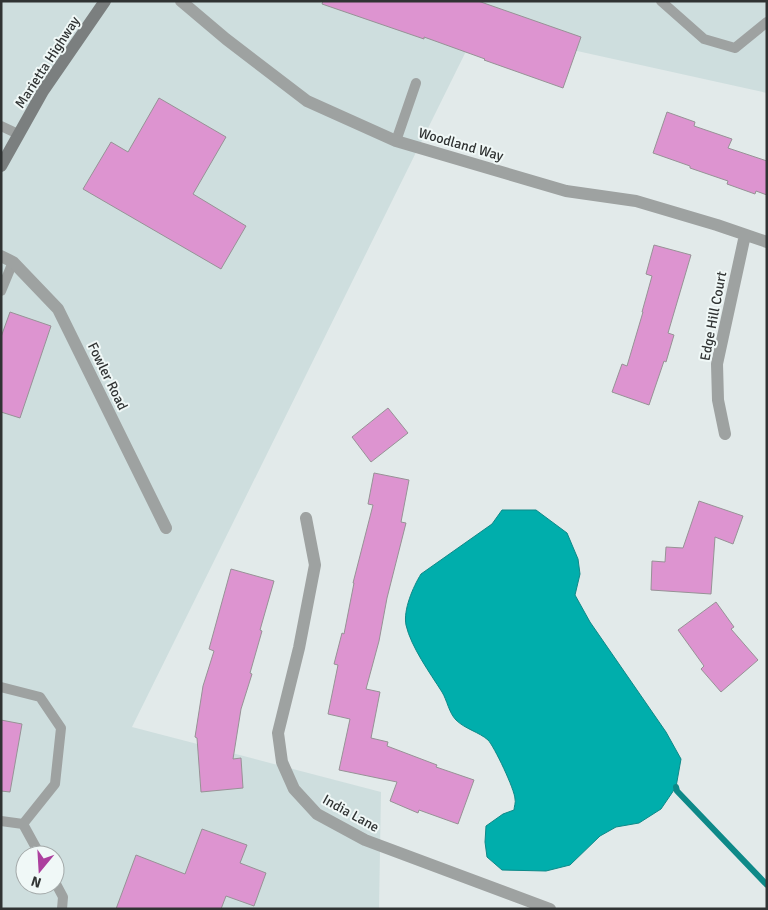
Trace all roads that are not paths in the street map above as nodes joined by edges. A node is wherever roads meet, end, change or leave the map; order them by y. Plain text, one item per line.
1 (104, 1) edge
2 (181, 1) edge
3 (661, 1) edge
4 (767, 22) edge
5 (416, 83) dead end
6 (1, 126) edge
7 (18, 134) junction
8 (396, 141) junction
9 (1, 166) edge
10 (745, 235) junction
11 (767, 242) edge
12 (7, 259) edge
13 (1, 291) edge
14 (725, 434) dead end
15 (306, 518) dead end
16 (166, 528) dead end
17 (1, 687) edge
18 (1, 821) edge
19 (23, 824) junction
20 (35, 845) edge
21 (62, 895) edge
22 (62, 909) edge
23 (550, 909) edge

1 - 7 main road, Marietta Highway
2 - 8 street, Woodland Way
3 - 4 lane
5 - 8 lane
6 - 7 lane
7 - 9 main road, Marietta Highway
8 - 10 street, Woodland Way
10 - 11 street, Woodland Way
10 - 14 street, Edge Hill Court
12 - 13 lane
12 - 16 street, Fowler Road
15 - 23 street, India Lane
17 - 19 lane
18 - 19 lane
19 - 20 lane
21 - 22 lane

